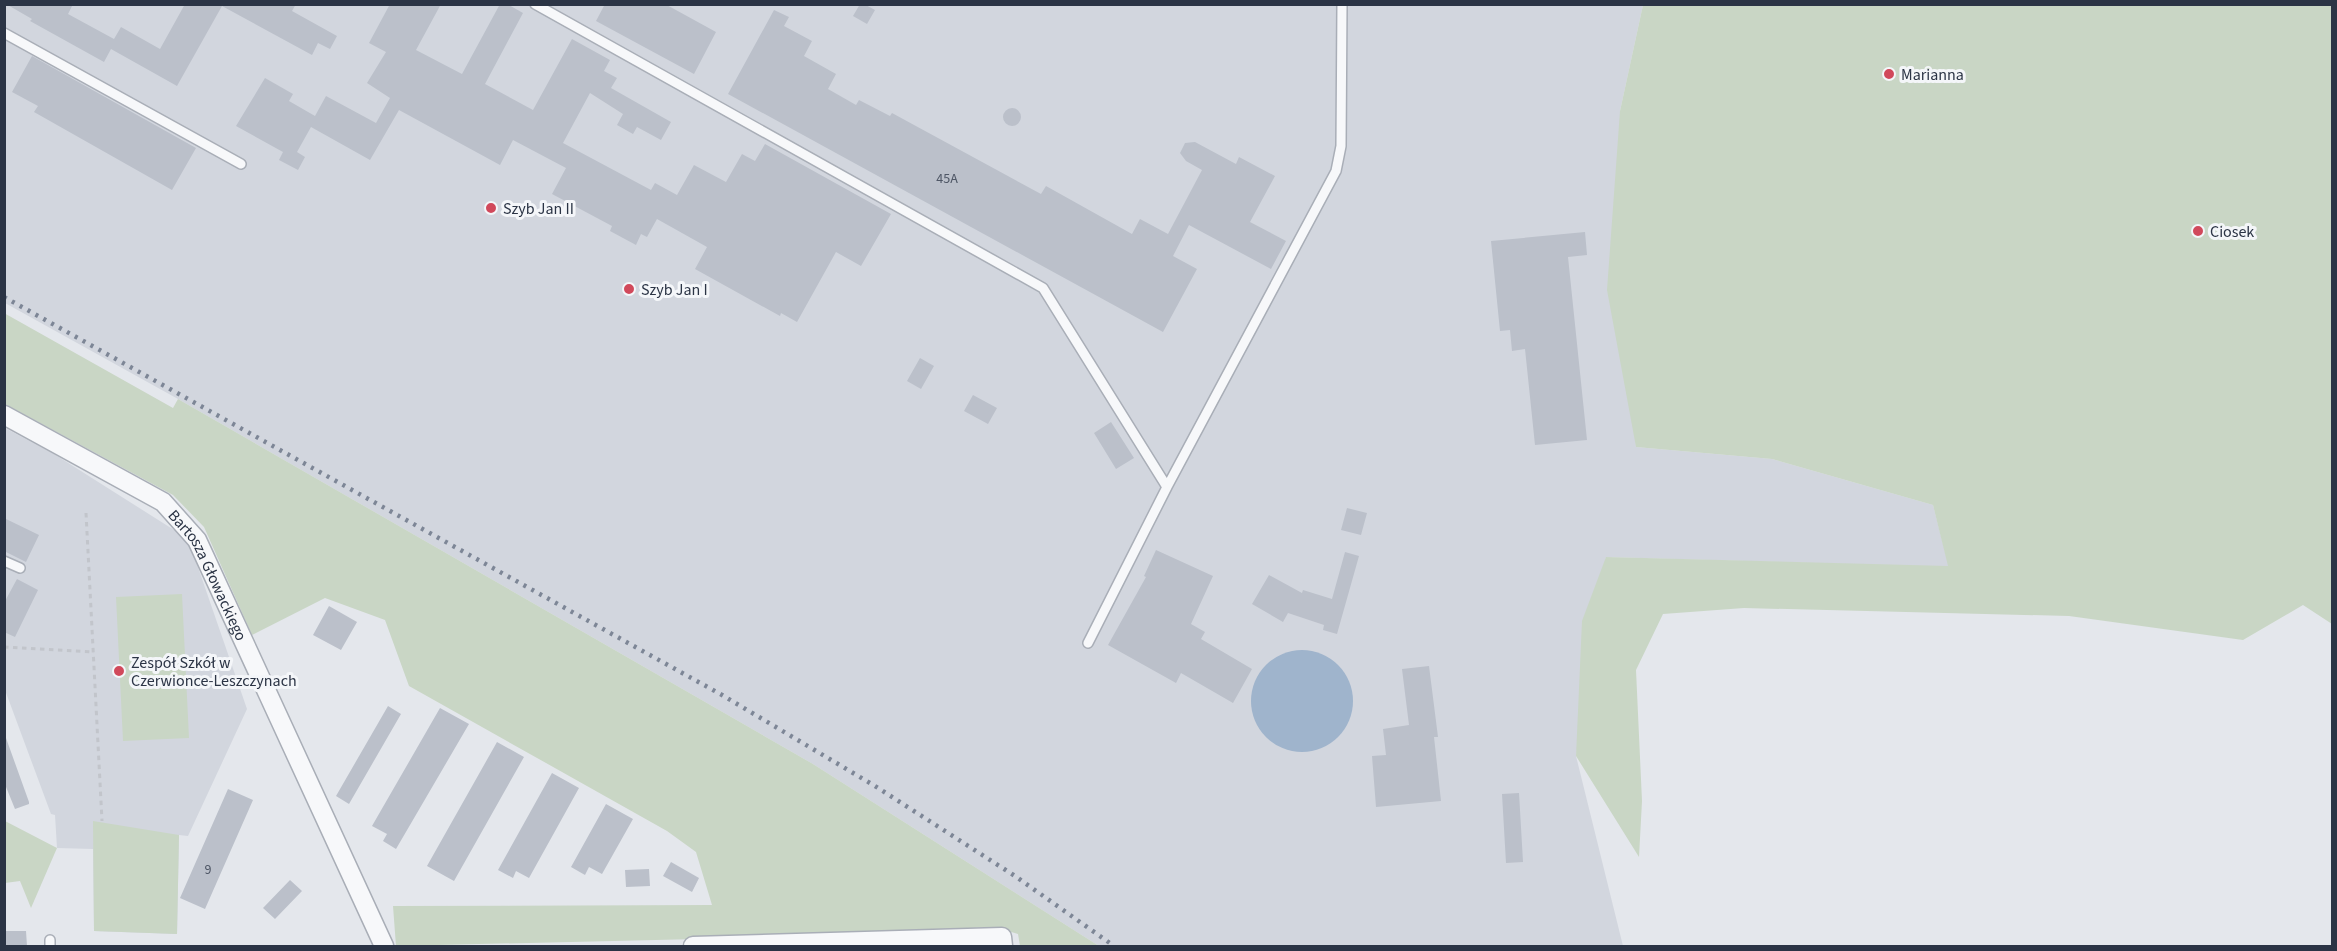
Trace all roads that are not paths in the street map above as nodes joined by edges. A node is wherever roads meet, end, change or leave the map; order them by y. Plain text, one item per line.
1 (535, 4) edge
2 (1342, 4) edge
3 (4, 33) edge
4 (241, 164) dead end
5 (4, 415) edge
6 (1167, 487) junction
7 (4, 561) edge
8 (20, 568) dead end
9 (1088, 643) dead end
10 (384, 946) edge
11 (693, 946) edge
12 (1004, 946) edge

1 - 6 lane
2 - 6 lane
3 - 4 lane
5 - 10 street, Bartosza Głowackiego
6 - 9 lane
7 - 8 lane
11 - 12 street

